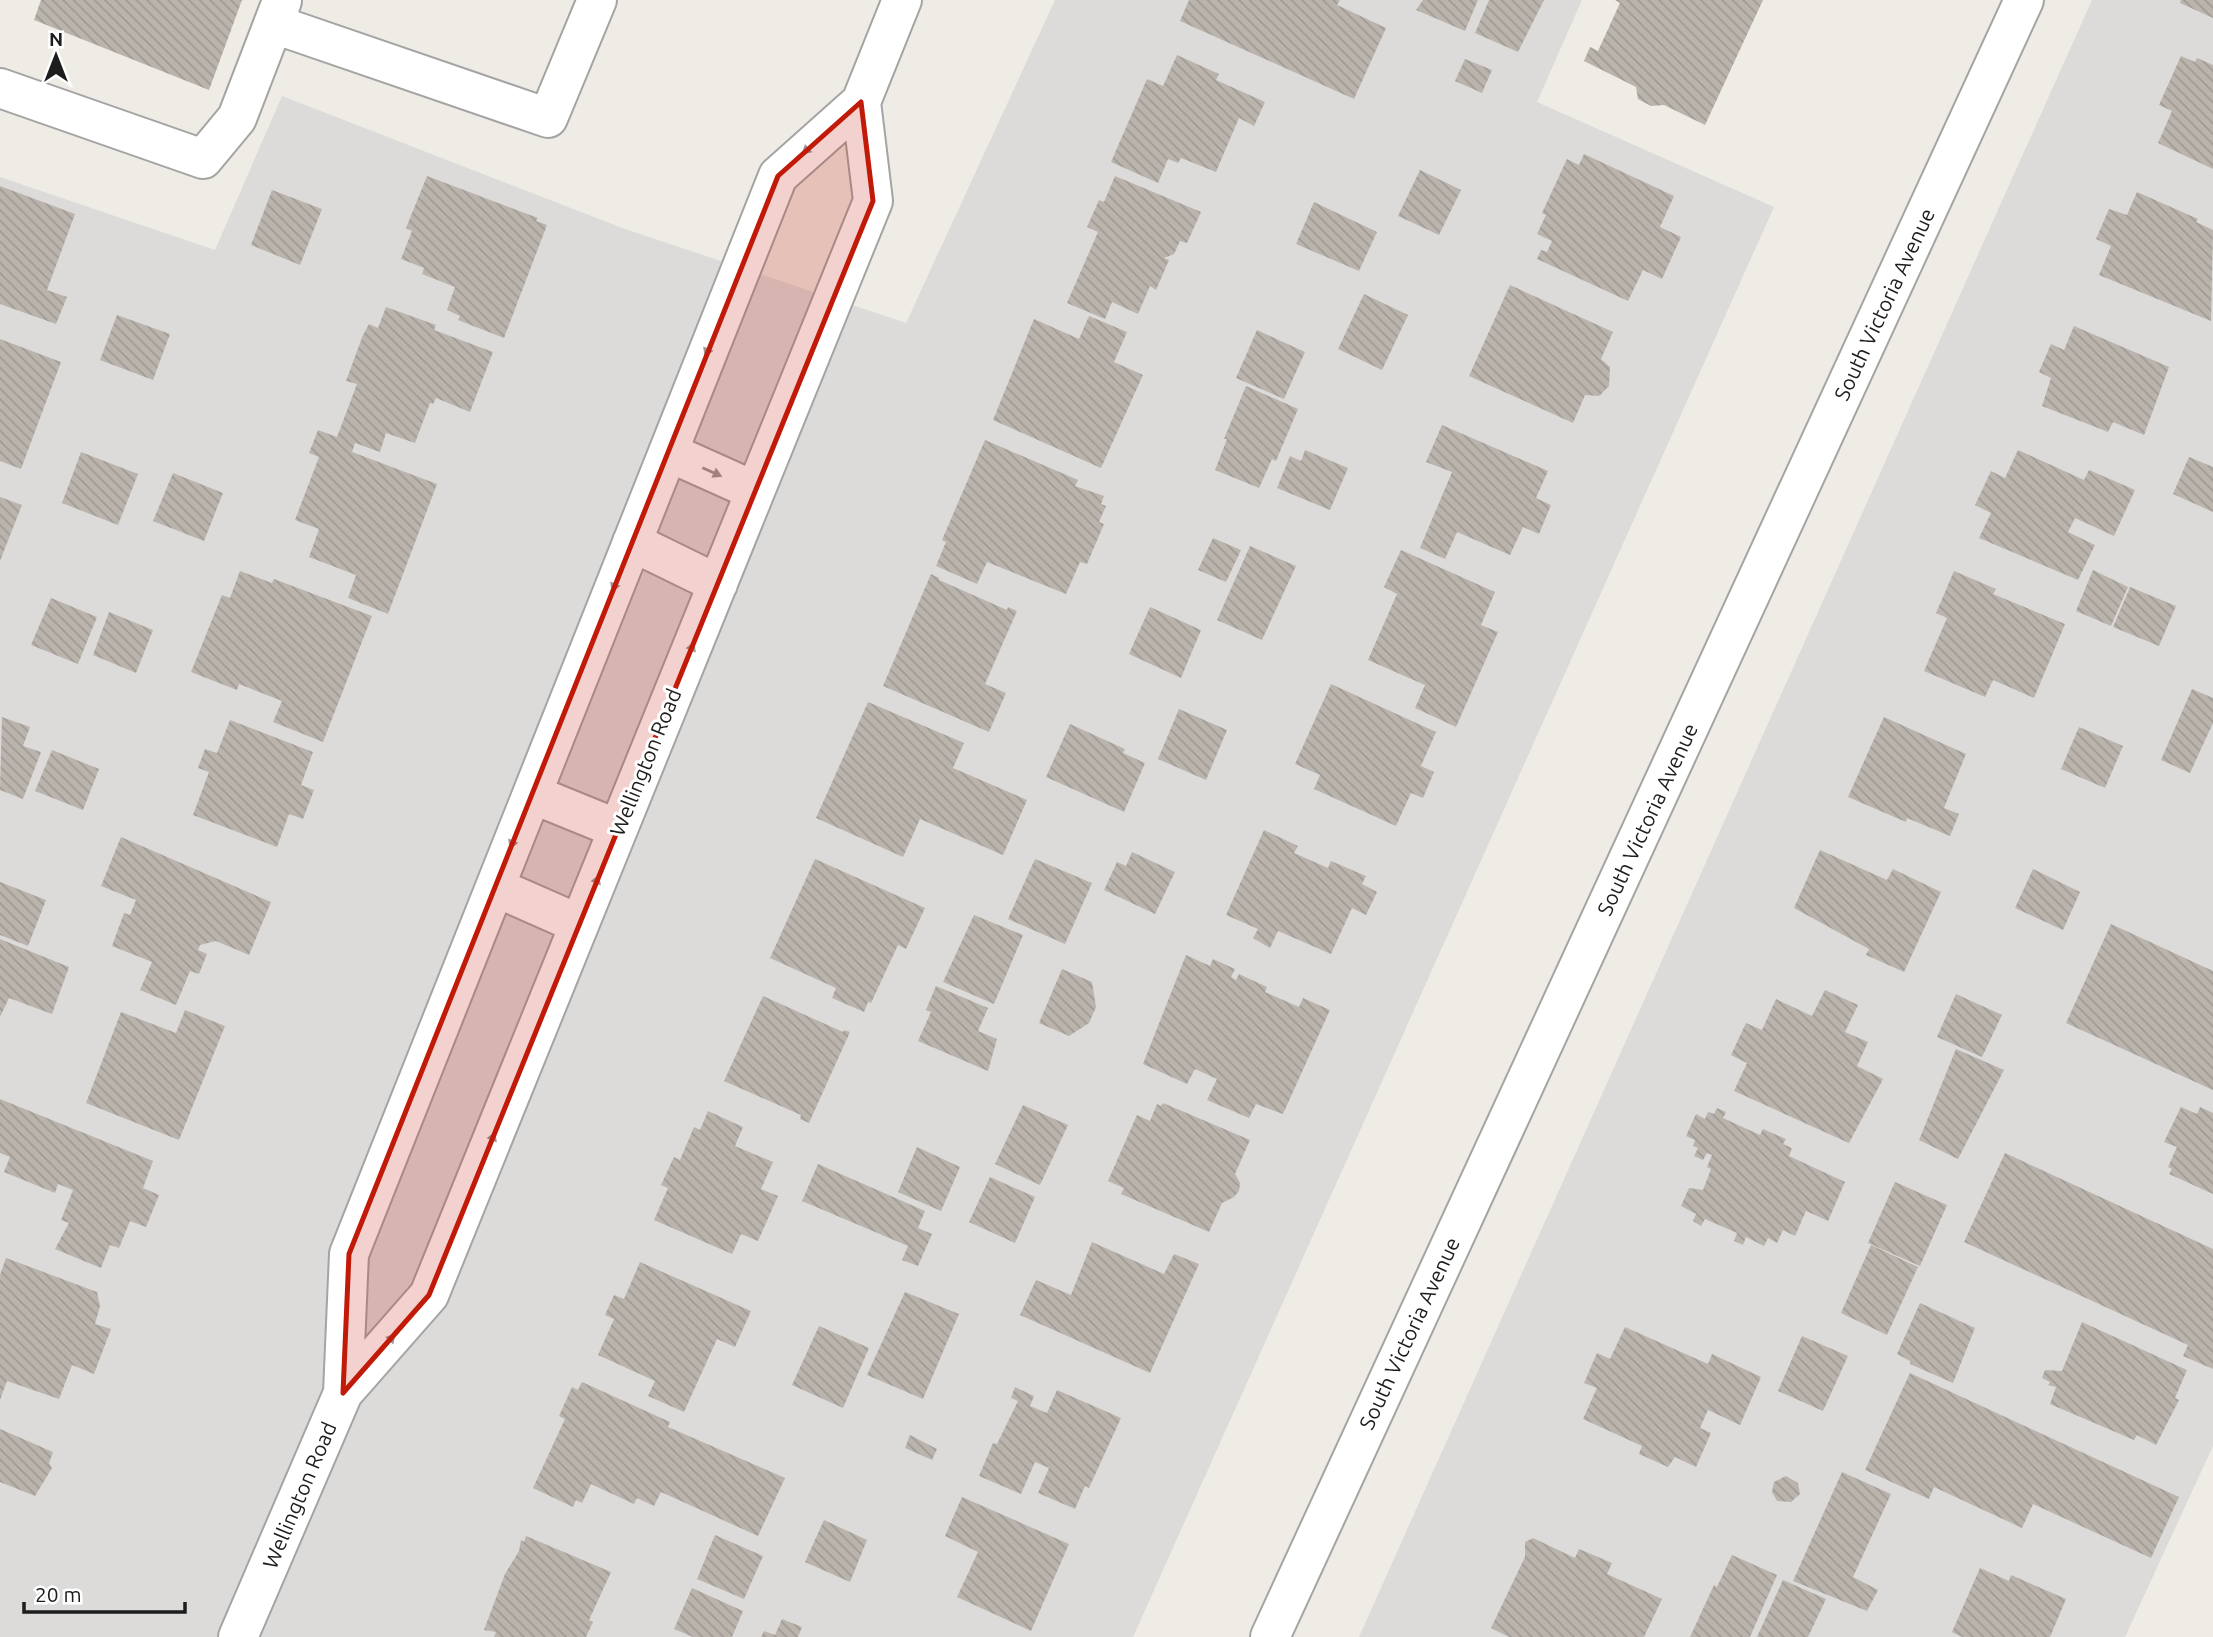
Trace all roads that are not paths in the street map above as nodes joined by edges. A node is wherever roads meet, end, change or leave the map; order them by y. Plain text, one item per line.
1 (597, 0) edge
2 (902, 0) edge
3 (2024, 0) edge
4 (278, 12) edge
5 (0, 88) edge
6 (861, 102) junction
7 (668, 452) junction
8 (755, 491) junction
9 (632, 542) junction
10 (718, 584) junction
11 (532, 794) junction
12 (618, 829) junction
13 (495, 887) junction
14 (579, 924) junction
15 (343, 1393) junction
16 (238, 1637) edge
17 (1269, 1637) edge

1 - 4 street
2 - 6 street, Wellington Road
3 - 17 street, South Victoria Avenue
4 - 5 street
6 -> 7 street, Wellington Road
6 - 8 street, Wellington Road
7 -> 8 street
7 - 9 street, Wellington Road
8 - 10 street, Wellington Road
9 - 10 street
9 -> 11 street, Wellington Road
12 -> 10 street, Wellington Road
11 - 12 street
11 -> 13 street, Wellington Road
14 -> 12 street, Wellington Road
13 - 14 street
13 - 15 street, Wellington Road
15 -> 14 street, Wellington Road
15 - 16 street, Wellington Road

